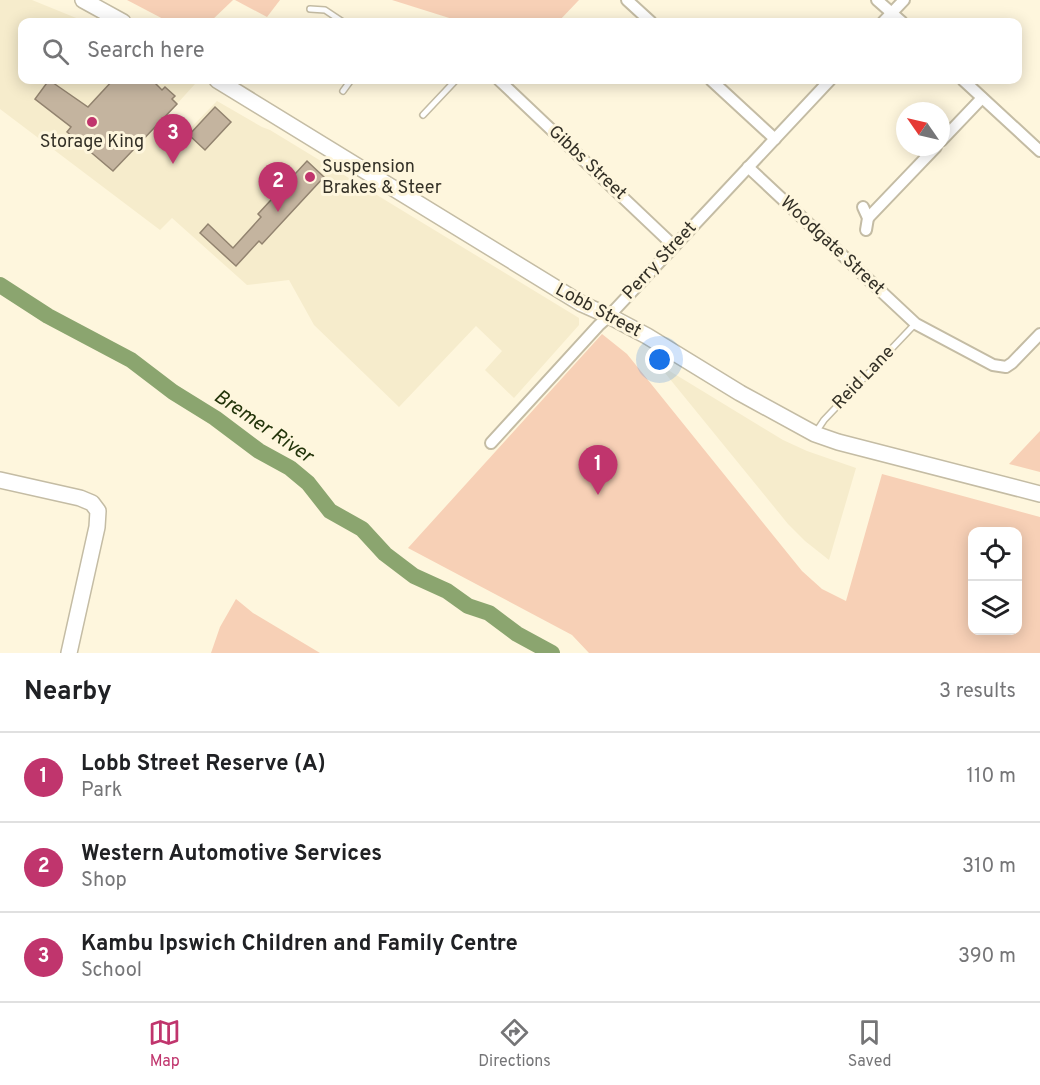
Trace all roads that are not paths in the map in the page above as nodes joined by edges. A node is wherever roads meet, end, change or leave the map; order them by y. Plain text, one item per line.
1 (83, 0) edge
2 (627, 0) edge
3 (877, 0) edge
4 (904, 0) edge
5 (310, 9) dead end
6 (892, 13) junction
7 (116, 18) edge
8 (338, 18) edge
9 (647, 18) edge
10 (887, 18) edge
11 (898, 18) edge
12 (224, 84) edge
13 (348, 84) edge
14 (452, 84) edge
15 (503, 84) edge
16 (715, 84) edge
17 (826, 84) edge
18 (967, 84) edge
19 (343, 91) dead end
20 (982, 98) junction
21 (423, 115) dead end
22 (950, 132) edge
23 (775, 138) junction
24 (1040, 152) edge
25 (927, 156) edge
26 (748, 167) junction
27 (863, 207) dead end
28 (868, 218) junction
29 (866, 230) dead end
30 (674, 246) junction
31 (609, 316) junction
32 (916, 324) junction
33 (1040, 334) edge
34 (815, 434) junction
35 (491, 442) dead end
36 (0, 480) edge
37 (1040, 494) edge
38 (69, 653) edge

1 - 7 main road
2 - 9 street
3 - 6 street
4 - 6 street
5 - 8 lane
6 - 10 street
6 - 11 street
12 - 31 main road, Lobb Street
13 - 19 lane
14 - 21 lane
15 - 30 street, Gibbs Street
16 - 23 street
17 - 23 street, Perry Street
18 - 20 street
20 - 22 street
20 - 24 street
23 - 26 street, Perry Street
25 - 28 street
26 - 30 street, Perry Street
26 - 32 street, Woodgate Street
27 - 28 street
28 - 29 street
30 - 31 street, Perry Street
31 - 34 main road, Lobb Street
31 - 35 street, Perry Street
32 - 33 street, Woodgate Street
32 - 34 lane, Reid Lane
34 - 37 main road, Lobb Street
36 - 38 main road

